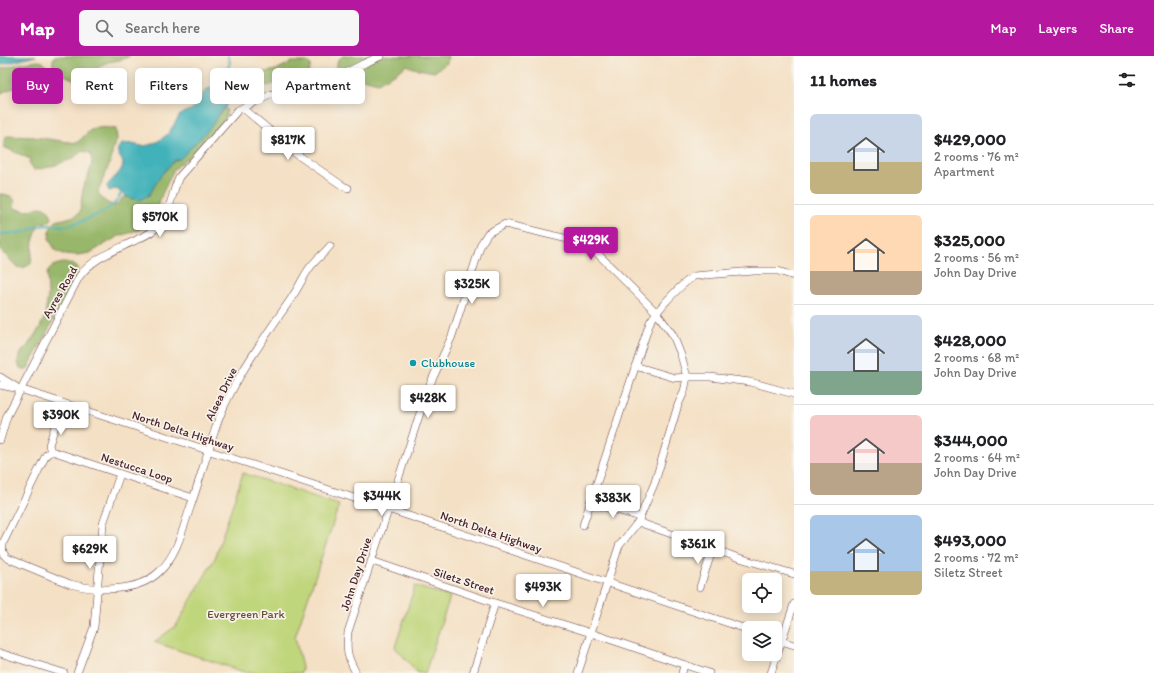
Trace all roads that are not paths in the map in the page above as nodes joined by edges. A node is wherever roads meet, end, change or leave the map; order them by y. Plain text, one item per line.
1 (381, 56) edge
2 (243, 108) junction
3 (348, 188) dead end
4 (330, 246) dead end
5 (794, 276) edge
6 (656, 312) junction
7 (635, 366) junction
8 (0, 377) edge
9 (687, 377) junction
10 (0, 386) edge
11 (20, 389) junction
12 (794, 394) edge
13 (7, 416) junction
14 (57, 420) dead end
15 (0, 425) edge
16 (0, 440) edge
17 (209, 451) junction
18 (51, 452) junction
19 (120, 474) junction
20 (193, 498) junction
21 (590, 502) junction
22 (388, 509) junction
23 (639, 520) junction
24 (583, 525) dead end
25 (713, 548) junction
26 (372, 561) junction
27 (794, 574) edge
28 (607, 583) junction
29 (700, 587) dead end
30 (98, 588) junction
31 (495, 603) junction
32 (794, 604) edge
33 (742, 628) edge
34 (591, 633) junction
35 (782, 641) joint
36 (794, 645) edge
37 (0, 652) edge
38 (775, 661) edge
39 (684, 665) junction
40 (64, 673) edge
41 (77, 673) edge
42 (356, 673) edge
43 (472, 673) edge
44 (578, 673) edge
45 (682, 673) edge
46 (708, 673) edge
47 (771, 673) edge

1 - 2 street, Ayres Road
2 - 3 street
2 - 11 street, Ayres Road
4 - 17 street, Alsea Drive
5 - 6 street
6 - 7 street
6 - 9 street, John Day Drive
6 - 22 street, John Day Drive
7 - 9 street
7 - 21 street
8 - 11 street, North Delta Highway
9 - 12 street
9 - 23 street
10 - 11 street, North Delta Highway
11 - 13 street, Ayres Road
11 - 17 street, North Delta Highway
13 - 15 street, Ayres Road
13 - 16 street, Ayres Road
14 - 18 street
17 - 20 street, Alsea Drive
17 - 22 street, North Delta Highway
18 - 19 street, Nestucca Loop
18 - 30 street
19 - 20 street, Nestucca Loop
19 - 30 street
20 - 30 street, Alsea Drive
21 - 23 street
21 - 24 street
22 - 26 street, John Day Drive
22 - 28 street, North Delta Highway
23 - 25 street
23 - 28 street
25 - 27 street
25 - 29 street
26 - 31 street, Siletz Street
26 - 42 street, John Day Drive
28 - 33 street, North Delta Highway
28 - 34 street
30 - 41 street
31 - 34 street, Siletz Street
31 - 43 street
32 - 35 street
34 - 39 street, Siletz Street
34 - 44 street
35 - 36 street
37 - 40 street
38 - 47 street
39 - 45 street
39 - 46 street, Siletz Street

